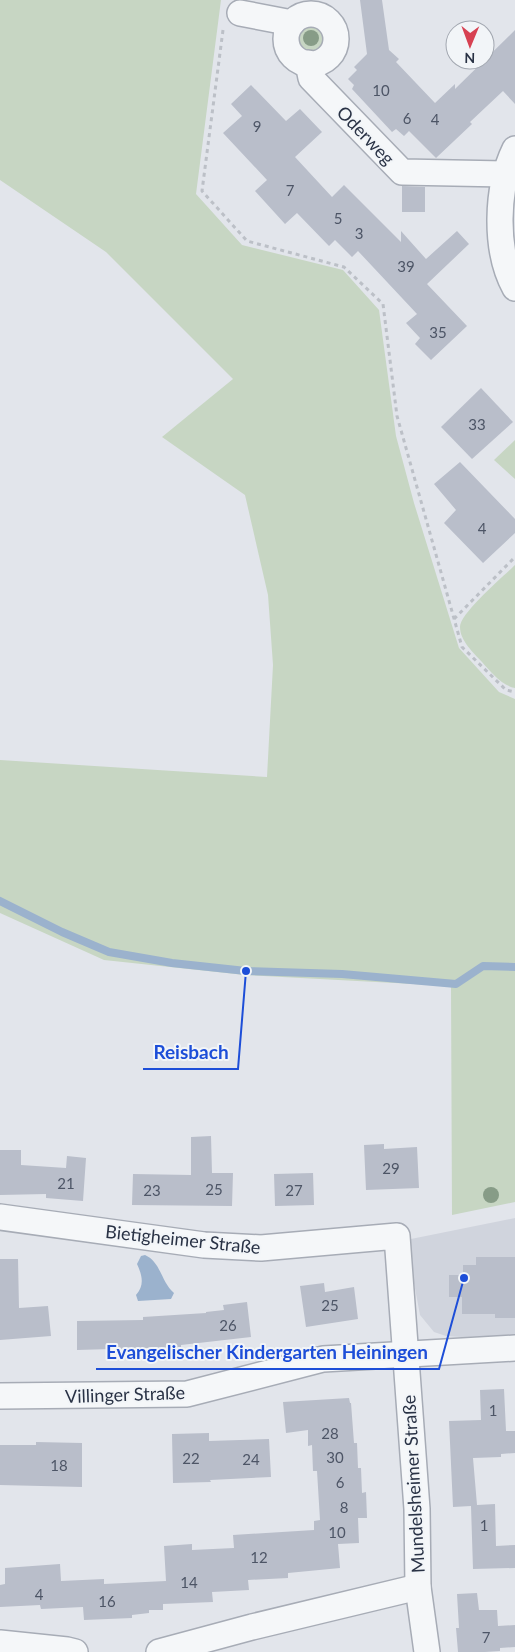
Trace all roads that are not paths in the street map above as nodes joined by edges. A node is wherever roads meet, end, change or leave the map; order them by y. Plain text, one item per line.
1 (232, 21) road end
2 (292, 23) junction
3 (308, 63) junction
4 (515, 149) edge
5 (505, 174) junction
6 (515, 288) edge
7 (0, 1217) edge
8 (397, 1236) joint
9 (515, 1348) edge
10 (406, 1355) junction
11 (0, 1396) edge
12 (418, 1587) junction
13 (0, 1643) edge
14 (75, 1652) edge
15 (159, 1652) edge
16 (428, 1652) edge

1 - 2 street
2 - 3 street
2 - 3 street
3 - 5 street, Oderweg
4 - 5 street
5 - 6 street
7 - 8 street, Bietigheimer Straße
8 - 10 street, Mundelsheimer Straße
9 - 10 street, Villinger Straße
10 - 11 street, Villinger Straße
10 - 12 street, Mundelsheimer Straße
12 - 15 street, Mundelsheimer Straße
12 - 16 street
13 - 14 street

